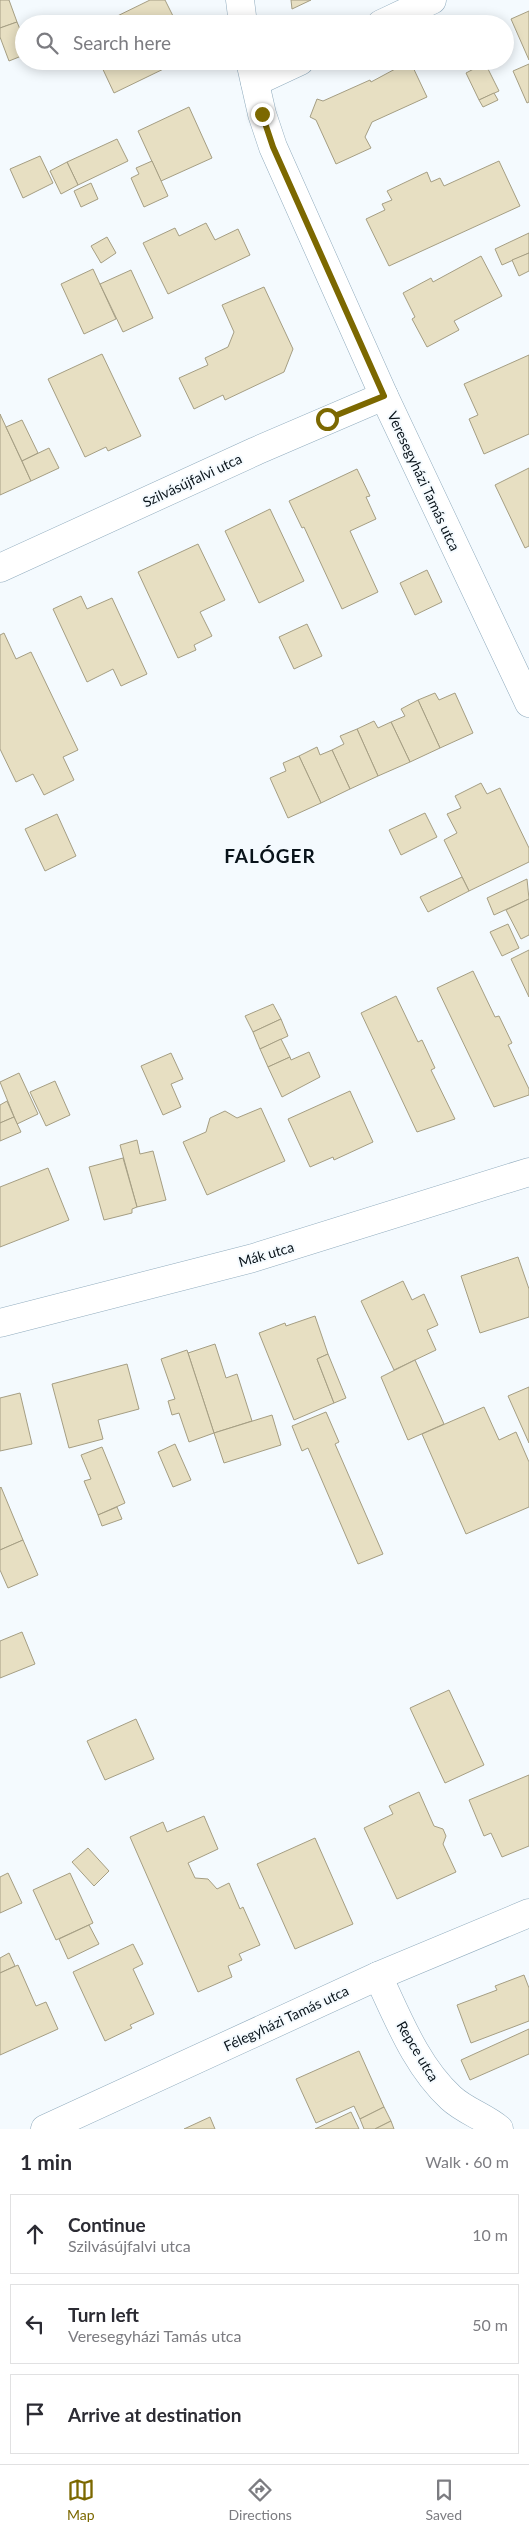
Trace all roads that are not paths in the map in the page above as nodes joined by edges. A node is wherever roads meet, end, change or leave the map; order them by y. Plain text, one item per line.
1 (240, 0) edge
2 (432, 0) edge
3 (242, 15) edge
4 (400, 15) edge
5 (252, 72) edge
6 (384, 396) junction
7 (0, 568) edge
8 (529, 703) edge
9 (529, 1172) edge
10 (0, 1323) edge
11 (529, 1913) edge
12 (378, 1976) junction
13 (45, 2129) edge
14 (499, 2129) edge

1 - 3 street
2 - 4 street
5 - 6 street, Veresegyházi Tamás utca
6 - 7 street, Szilvásújfalvi utca
6 - 8 street, Veresegyházi Tamás utca
9 - 10 street, Mák utca
11 - 12 street, Félegyházi Tamás utca
12 - 13 street, Félegyházi Tamás utca
12 - 14 street, Repce utca

